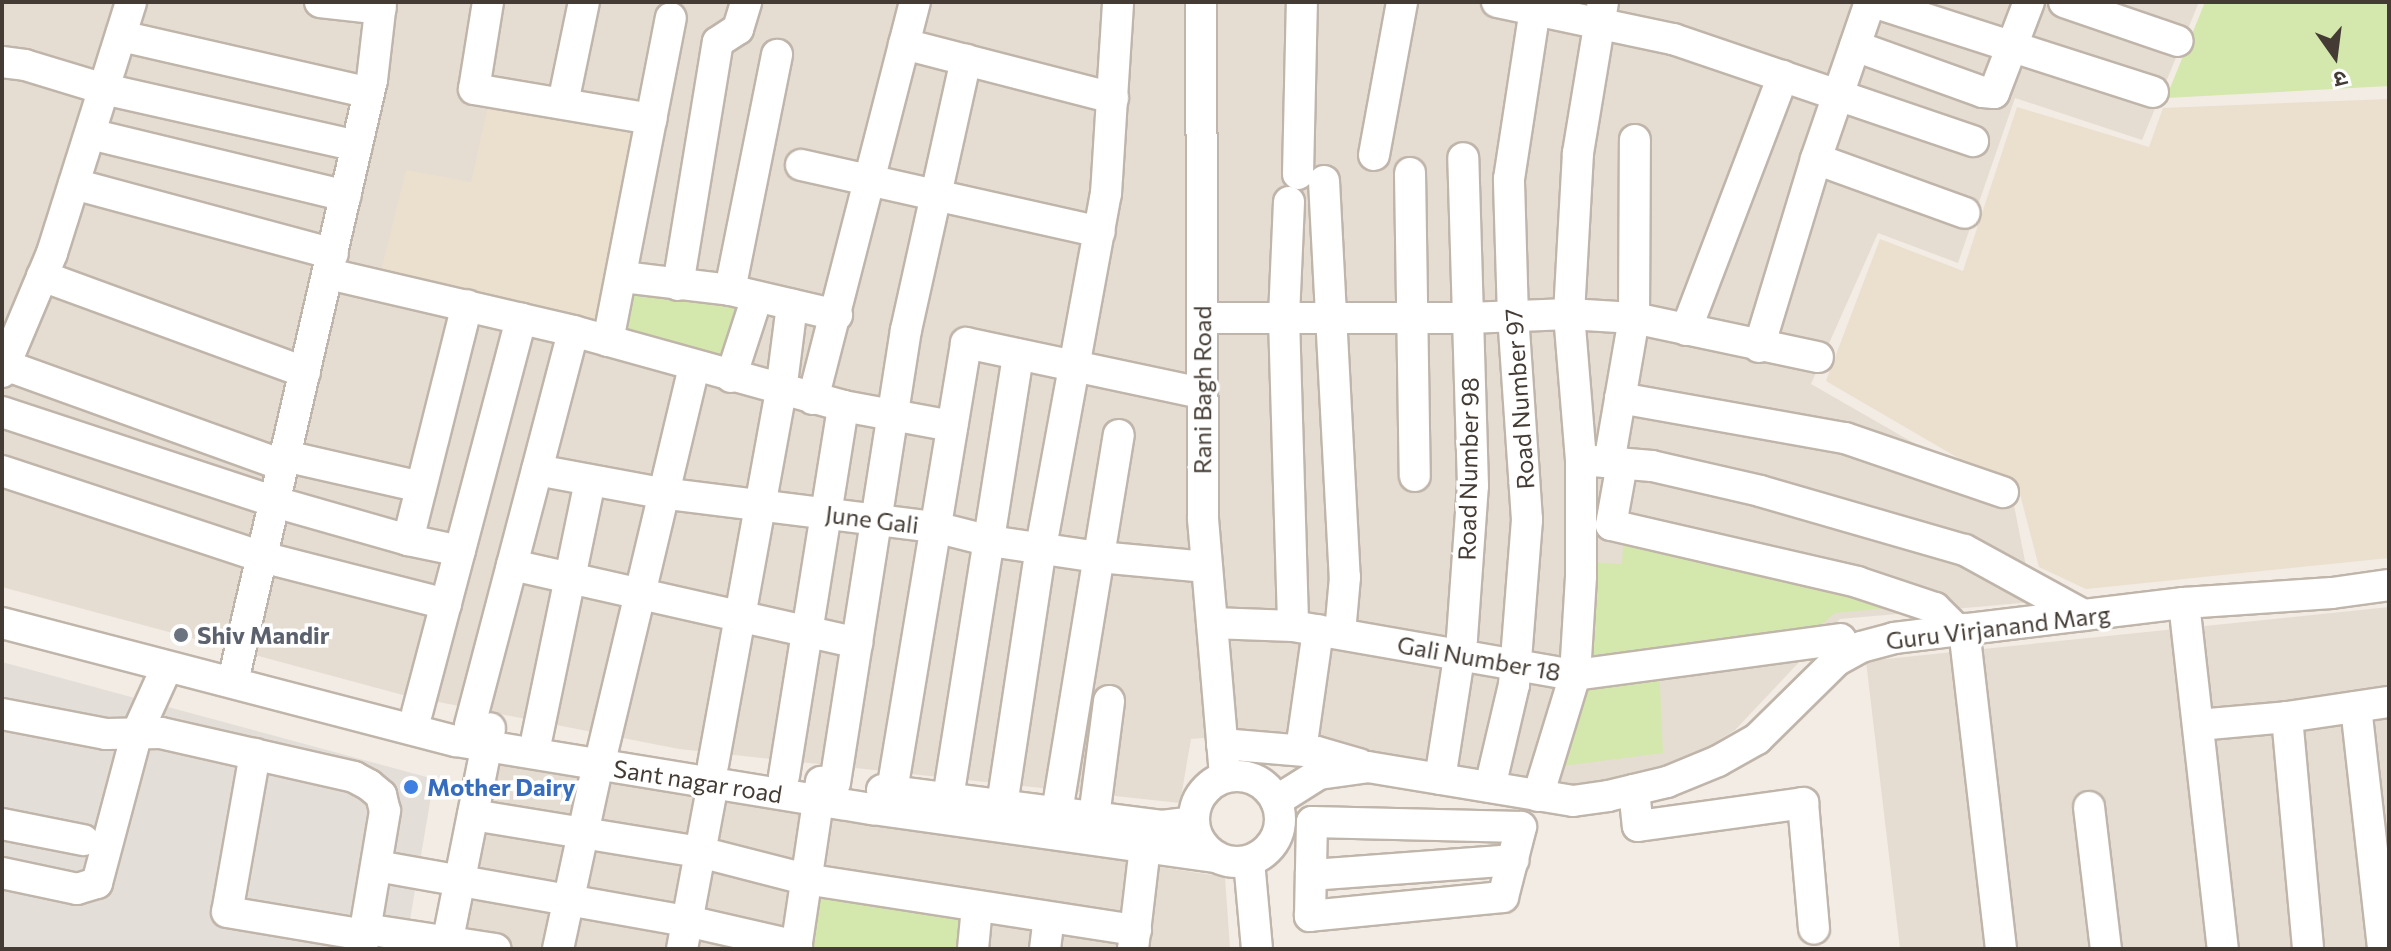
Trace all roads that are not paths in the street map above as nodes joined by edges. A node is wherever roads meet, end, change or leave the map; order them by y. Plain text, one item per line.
1 (131, 2) edge
2 (320, 2) edge
3 (488, 2) edge
4 (584, 2) edge
5 (746, 2) edge
6 (915, 2) edge
7 (1118, 2) edge
8 (1201, 2) edge
9 (1302, 2) edge
10 (1402, 2) edge
11 (1497, 2) edge
12 (1871, 2) edge
13 (2029, 2) edge
14 (2064, 2) edge
15 (381, 5) edge
16 (1535, 9) junction
17 (1602, 12) edge
18 (671, 18) dead end
19 (121, 36) junction
20 (2178, 41) dead end
21 (904, 44) junction
22 (1855, 46) junction
23 (2014, 46) junction
24 (777, 55) dead end
25 (966, 60) junction
26 (2, 62) edge
27 (1783, 76) junction
28 (104, 89) junction
29 (2153, 92) dead end
30 (369, 93) junction
31 (1838, 95) junction
32 (1113, 98) junction
33 (563, 103) junction
34 (651, 119) junction
35 (90, 134) junction
36 (1635, 140) dead end
37 (1973, 141) dead end
38 (357, 146) junction
39 (1374, 155) dead end
40 (1463, 158) dead end
41 (1816, 159) junction
42 (801, 165) dead end
43 (1410, 173) dead end
44 (870, 182) junction
45 (74, 184) junction
46 (1303, 186) junction
47 (346, 196) junction
48 (937, 198) junction
49 (1965, 213) dead end
50 (1100, 232) junction
51 (331, 264) junction
52 (42, 276) junction
53 (623, 277) junction
54 (678, 285) junction
55 (743, 294) junction
56 (467, 305) junction
57 (792, 305) junction
58 (1569, 314) junction
59 (837, 315) junction
60 (1330, 317) junction
61 (1513, 317) junction
62 (521, 318) junction
63 (1202, 318) junction
64 (1284, 318) junction
65 (1412, 318) junction
66 (1468, 318) junction
67 (1634, 318) junction
68 (1686, 330) junction
69 (573, 331) junction
70 (608, 341) junction
71 (1759, 347) junction
72 (1018, 354) junction
73 (1818, 357) dead end
74 (1077, 364) junction
75 (694, 366) junction
76 (3, 367) edge
77 (305, 372) junction
78 (731, 377) junction
79 (781, 391) junction
80 (1202, 393) junction
81 (1620, 398) junction
82 (813, 399) junction
83 (843, 406) junction
84 (2, 412) edge
85 (892, 415) junction
86 (952, 426) junction
87 (1119, 435) dead end
88 (284, 461) junction
89 (1604, 462) junction
90 (537, 470) junction
91 (2, 471) edge
92 (1415, 476) dead end
93 (590, 480) junction
94 (421, 487) junction
95 (2003, 492) dead end
96 (661, 493) junction
97 (275, 502) junction
98 (761, 503) junction
99 (826, 514) junction
100 (876, 519) junction
101 (935, 527) junction
102 (408, 540) junction
103 (990, 541) junction
104 (1041, 547) junction
105 (460, 551) junction
106 (262, 557) junction
107 (1099, 557) junction
108 (512, 565) junction
109 (1207, 567) junction
110 (570, 579) junction
111 (2389, 585) edge
112 (638, 595) junction
113 (2184, 603) junction
114 (446, 604) junction
115 (2, 605) edge
116 (740, 615) junction
117 (2083, 615) junction
118 (2, 623) edge
119 (1212, 623) junction
120 (1317, 630) junction
121 (1960, 630) junction
122 (807, 633) junction
123 (1841, 639) dead end
124 (857, 643) junction
125 (1460, 653) junction
126 (1516, 664) junction
127 (167, 667) junction
128 (236, 668) junction
129 (1575, 675) junction
130 (1109, 701) dead end
131 (2389, 702) edge
132 (2356, 707) junction
133 (417, 713) junction
134 (2, 714) edge
135 (2287, 717) junction
136 (2198, 725) junction
137 (137, 733) junction
138 (482, 733) junction
139 (537, 737) junction
140 (1222, 744) junction
141 (1301, 750) junction
142 (255, 754) junction
143 (600, 756) junction
144 (1368, 767) junction
145 (713, 774) junction
146 (784, 776) junction
147 (1225, 777) junction
148 (1440, 779) junction
149 (1490, 787) junction
150 (824, 788) junction
151 (1634, 790) junction
152 (892, 791) junction
153 (1538, 796) junction
154 (1281, 797) junction
155 (948, 798) junction
156 (1002, 805) junction
157 (2089, 807) dead end
158 (1057, 812) junction
159 (473, 815) junction
160 (1094, 817) junction
161 (1193, 822) junction
162 (1312, 822) junction
163 (2, 824) edge
164 (583, 833) junction
165 (83, 840) dead end
166 (1145, 847) junction
167 (700, 852) junction
168 (1216, 857) junction
169 (1513, 860) junction
170 (1249, 861) junction
171 (377, 866) junction
172 (2, 873) edge
173 (1311, 875) junction
174 (805, 879) junction
175 (460, 882) junction
176 (568, 901) junction
177 (977, 907) junction
178 (1049, 918) junction
179 (1814, 929) dead end
180 (685, 935) edge
181 (364, 938) edge
182 (1135, 940) edge
183 (447, 944) edge
184 (797, 947) edge
185 (495, 949) edge
186 (558, 949) edge
187 (973, 949) edge
188 (1045, 949) edge
189 (1257, 949) edge
190 (2001, 949) edge
191 (2106, 949) edge
192 (2223, 949) edge
193 (2308, 949) edge
194 (2383, 949) edge

1 - 19 street
2 - 15 street
3 - 33 street
4 - 33 street
5 - 54 street
6 - 21 street
7 - 32 street
8 - 63 street, Rani Bagh Road
9 - 46 street
10 - 39 street
11 - 16 street
12 - 22 street
12 - 23 street
13 - 23 street
14 - 20 street
15 - 30 street
16 - 17 street
16 - 61 street, Road Number 97
17 - 27 street
17 - 58 street
18 - 34 street
19 - 28 street
19 - 30 street
21 - 25 street
21 - 44 street
22 - 23 street
22 - 31 street
23 - 29 street
24 - 55 street
25 - 32 street
25 - 48 street
26 - 28 street
27 - 31 street
27 - 68 street
28 - 35 street
28 - 38 street
30 - 38 street
31 - 37 street
31 - 41 street
32 - 50 street
33 - 34 street
34 - 53 street
35 - 45 street
35 - 47 street
36 - 67 street
38 - 47 street
40 - 66 street, Road Number 98
41 - 49 street
41 - 71 street
42 - 44 street
43 - 65 street
44 - 48 street
44 - 59 street
45 - 51 street
45 - 52 street
46 - 60 street
46 - 64 street
47 - 51 street
48 - 50 street
48 - 85 street
50 - 74 street
51 - 56 street
51 - 77 street
52 - 76 street
52 - 77 street
53 - 54 street
53 - 70 street
54 - 55 street
55 - 57 street
55 - 78 street
56 - 62 street
56 - 94 street
57 - 59 street
57 - 79 street
58 - 61 street
58 - 67 street
58 - 89 street
59 - 82 street
60 - 64 street
60 - 65 street
60 - 120 street
61 - 66 street
61 - 126 street, Road Number 97
62 - 69 street
62 - 105 street
63 - 64 street
63 - 80 street, Rani Bagh Road
64 - 120 street
65 - 66 street
65 - 92 street
66 - 125 street, Road Number 98
67 - 68 street
67 - 81 street
68 - 71 street
69 - 70 street
69 - 90 street
70 - 75 street
71 - 73 street
72 - 74 street
72 - 86 street
72 - 103 street
74 - 80 street
74 - 104 street
75 - 78 street
75 - 96 street
76 - 88 street
77 - 88 street
78 - 79 street
79 - 82 street
79 - 98 street
80 - 109 street, Rani Bagh Road
81 - 89 street
81 - 95 street
82 - 83 street
83 - 85 street
83 - 99 street
84 - 97 street
85 - 86 street
85 - 100 street
86 - 101 street
87 - 107 street
88 - 94 street
88 - 97 street
89 - 117 street
89 - 121 street
89 - 129 street
90 - 93 street, June Gali
90 - 108 street
91 - 106 street
93 - 96 street, June Gali
93 - 110 street
94 - 102 street
96 - 98 street, June Gali
96 - 112 street
97 - 102 street
97 - 106 street
98 - 99 street, June Gali
98 - 116 street
99 - 100 street, June Gali
99 - 122 street
100 - 101 street, June Gali
100 - 124 street
101 - 103 street, June Gali
101 - 152 street
102 - 105 street
103 - 104 street, June Gali
103 - 155 street
104 - 107 street, June Gali
104 - 156 street
105 - 114 street
106 - 114 street
106 - 128 street
107 - 109 street, June Gali
107 - 158 street
108 - 110 street
108 - 138 street
109 - 119 street, Rani Bagh Road
110 - 112 street
110 - 139 street
111 - 113 street, Guru Virjanand Marg
112 - 116 street
112 - 143 street
113 - 117 street, Guru Virjanand Marg
113 - 136 street
114 - 133 street
115 - 128 street, Sant nagar road
116 - 122 street
116 - 145 street
117 - 121 street, Guru Virjanand Marg
118 - 127 street, Sant nagar road
119 - 120 street, Gali Number 18
119 - 140 street, Rani Bagh Road
120 - 125 street, Gali Number 18
120 - 141 street
121 - 151 street, Guru Virjanand Marg
121 - 190 street
122 - 124 street
122 - 146 street
123 - 129 street, Gali Number 18
124 - 150 street
125 - 126 street, Gali Number 18
125 - 148 street, Road Number 98
126 - 129 street, Gali Number 18
126 - 149 street, Road Number 97
127 - 137 street
127 - 138 street, Sant nagar road
128 - 133 street, Sant nagar road
129 - 153 street
130 - 160 street
131 - 132 street
132 - 135 street
132 - 194 street
133 - 138 street, Sant nagar road
134 - 137 street
135 - 136 street
135 - 193 street
136 - 192 street
137 - 142 street
137 - 172 street
138 - 139 street, Sant nagar road
138 - 143 street, Sant nagar road
138 - 159 street
139 - 143 street, Sant nagar road
140 - 141 street, Guru Virjanand Marg
140 - 147 street, Rani Bagh Road
141 - 144 street, Guru Virjanand Marg
142 - 171 street
142 - 181 street
143 - 145 street, Sant nagar road
143 - 164 street
144 - 148 street, Guru Virjanand Marg
144 - 154 street, Guru Virjanand Marg
145 - 146 street, Sant nagar road
145 - 150 street, Sant nagar road
145 - 167 street
146 - 150 street, Sant nagar road
147 - 154 street
147 - 161 street
148 - 149 street, Guru Virjanand Marg
149 - 153 street, Guru Virjanand Marg
150 - 152 street, Sant nagar road
150 - 166 street, Sant nagar road
150 - 174 street
151 - 153 street, Guru Virjanand Marg
151 - 179 street
152 - 155 street, Sant nagar road
154 - 162 street
154 - 170 street
155 - 156 street, Sant nagar road
156 - 158 street, Sant nagar road
157 - 191 street
158 - 160 street, Sant nagar road
159 - 164 street
159 - 175 street
160 - 161 street, Sant nagar road
161 - 168 street
162 - 169 street
162 - 173 street
163 - 165 street
164 - 167 street
164 - 176 street
166 - 168 street, Sant nagar road
166 - 182 street
167 - 174 street
167 - 180 street
168 - 170 street
169 - 173 street
169 - 173 street
170 - 189 street
171 - 175 street
171 - 181 street
174 - 177 street
174 - 184 street
175 - 176 street
175 - 183 street
176 - 180 street
176 - 186 street
177 - 178 street
177 - 187 street
178 - 182 street
178 - 188 street
180 - 184 street
181 - 183 street
183 - 185 street

